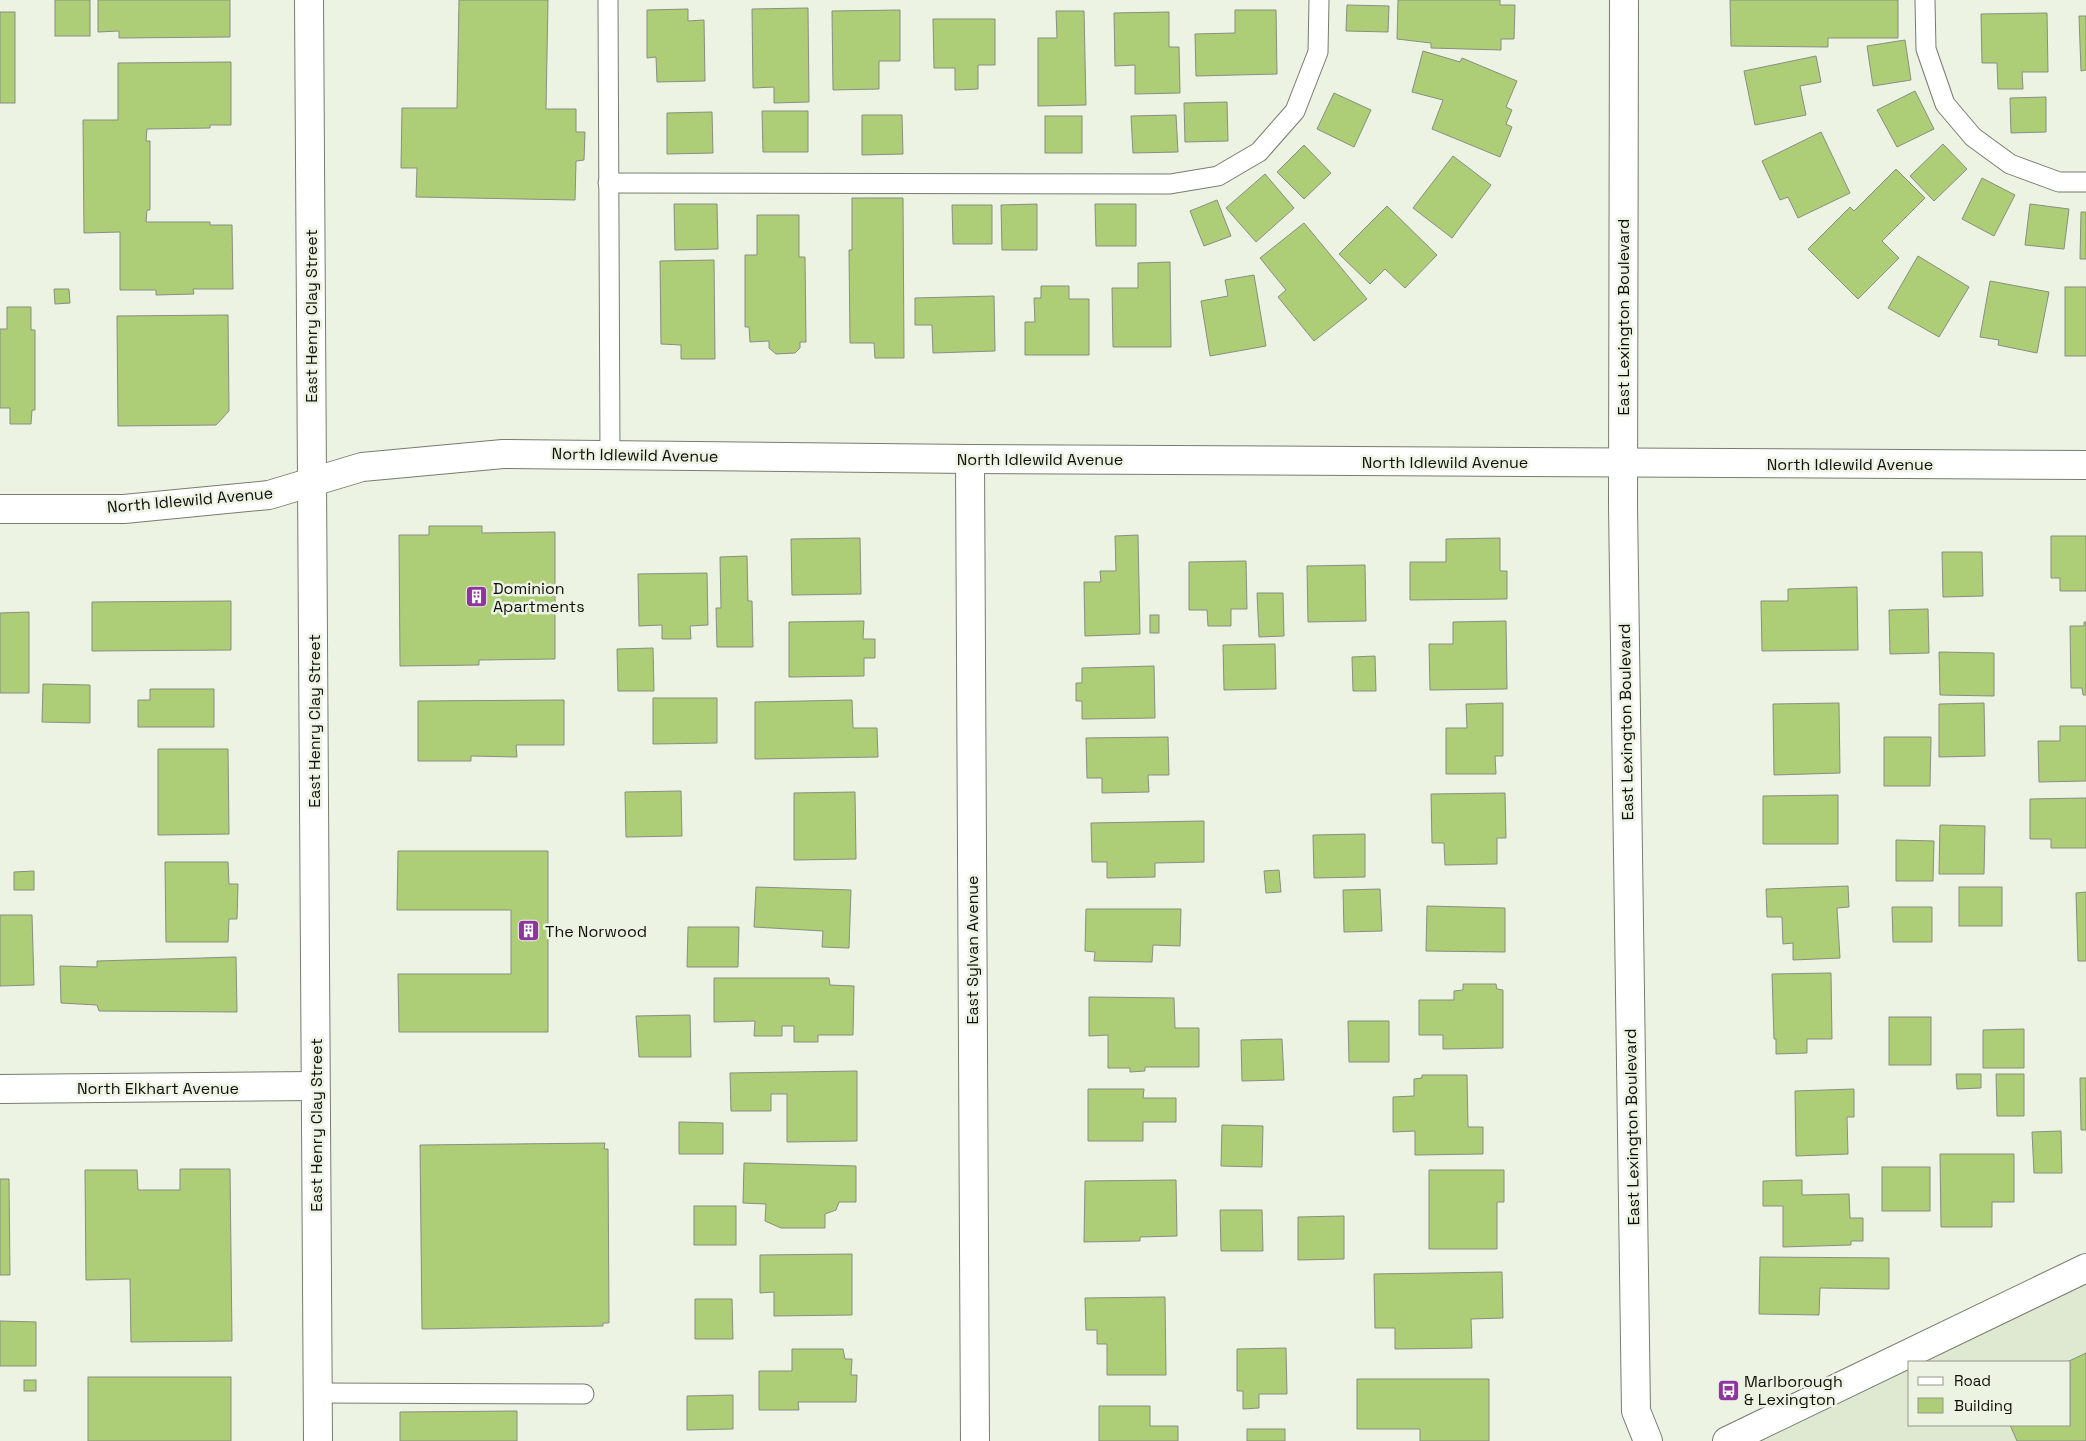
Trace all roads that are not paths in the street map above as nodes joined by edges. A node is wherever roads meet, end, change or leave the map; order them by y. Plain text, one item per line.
1 (309, 0) edge
2 (608, 0) edge
3 (1319, 0) edge
4 (1624, 0) edge
5 (1925, 0) edge
6 (2086, 182) edge
7 (608, 183) junction
8 (610, 454) junction
9 (970, 459) junction
10 (1623, 462) junction
11 (2086, 465) edge
12 (312, 484) junction
13 (0, 509) edge
14 (315, 1086) junction
15 (0, 1089) edge
16 (2086, 1268) edge
17 (317, 1393) junction
18 (584, 1394) dead end
19 (318, 1441) edge
20 (975, 1441) edge
21 (1648, 1441) edge
22 (1727, 1441) edge

1 - 12 street, East Henry Clay Street
2 - 7 lane
3 - 7 lane
4 - 10 street, East Lexington Boulevard
5 - 6 lane
7 - 8 lane
8 - 9 street, North Idlewild Avenue
8 - 12 street, North Idlewild Avenue
9 - 10 street, North Idlewild Avenue
9 - 20 street, East Sylvan Avenue
10 - 11 street, North Idlewild Avenue
10 - 21 street, East Lexington Boulevard
12 - 13 street, North Idlewild Avenue
12 - 14 street, East Henry Clay Street
14 - 15 street, North Elkhart Avenue
14 - 17 street, East Henry Clay Street
16 - 22 street
17 - 18 lane
17 - 19 street, East Henry Clay Street

